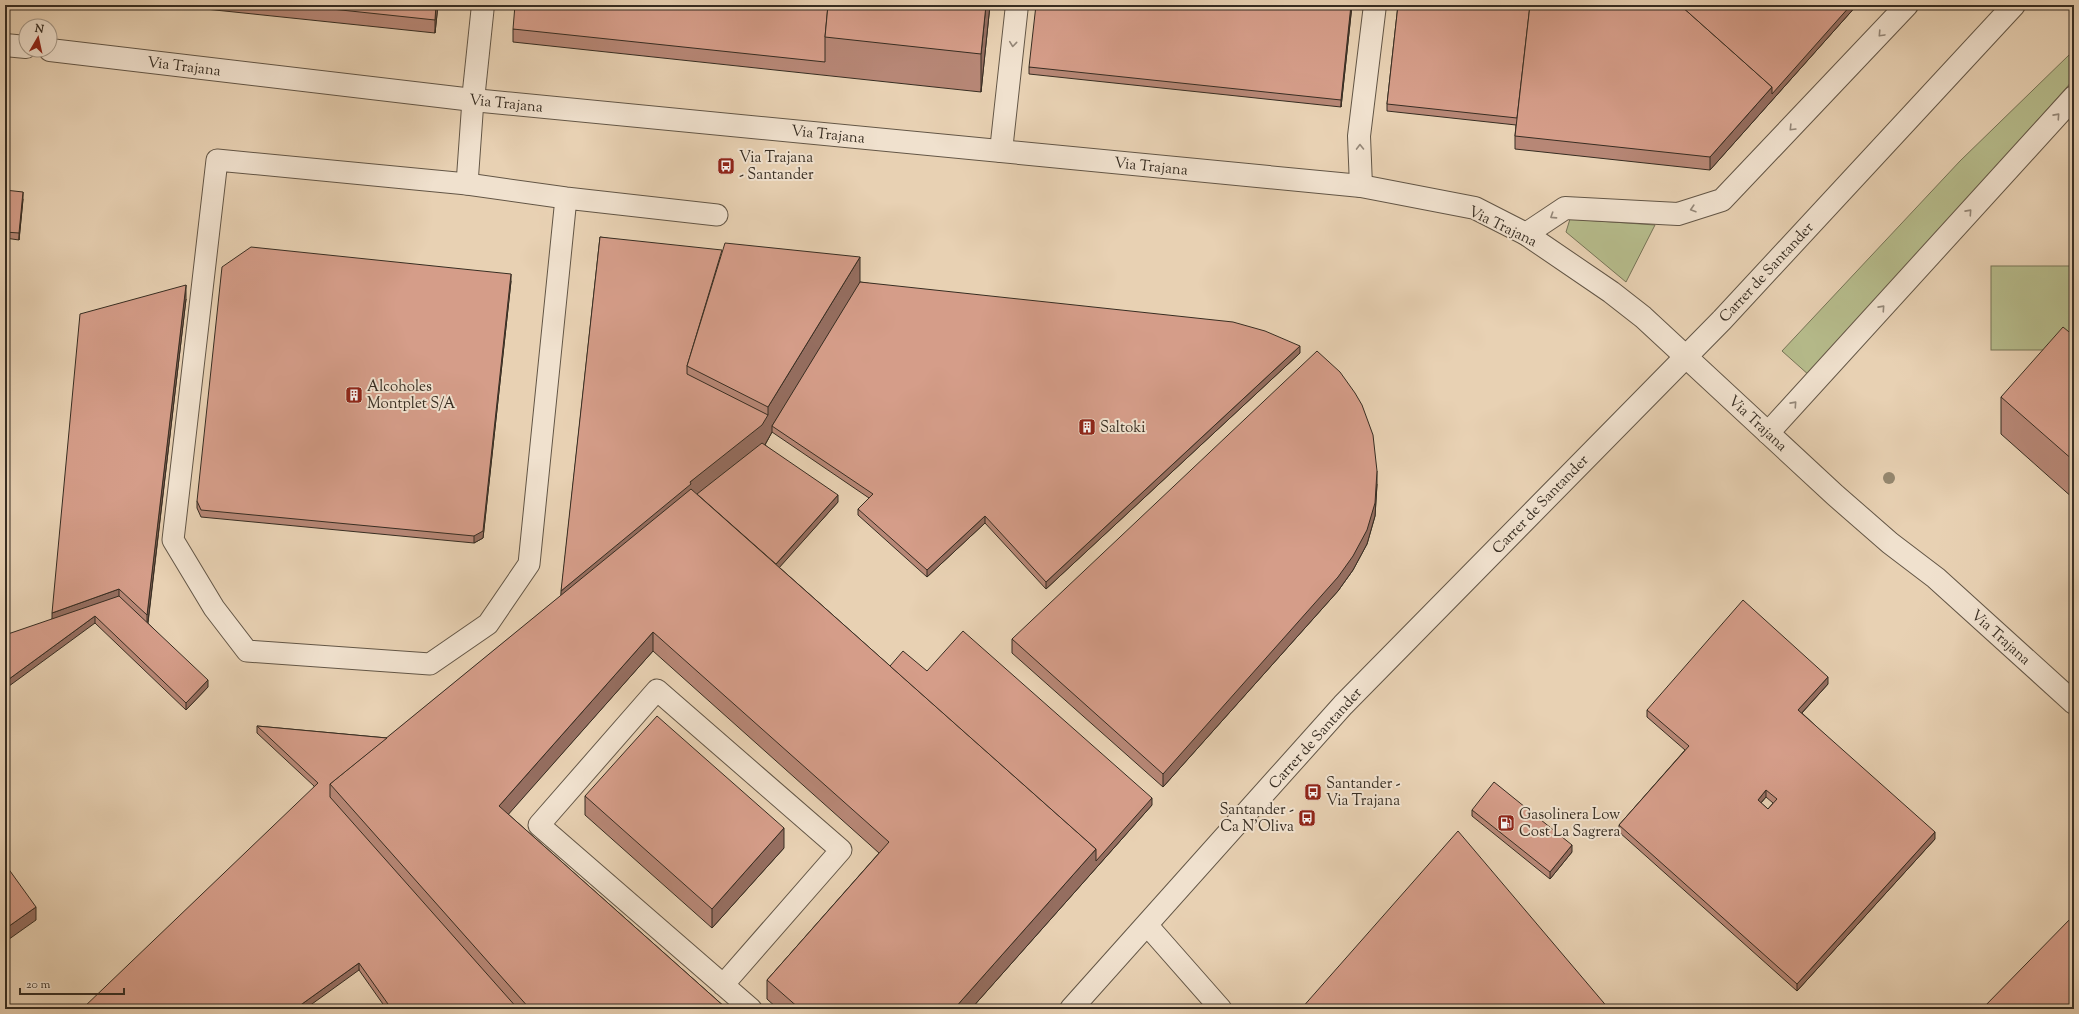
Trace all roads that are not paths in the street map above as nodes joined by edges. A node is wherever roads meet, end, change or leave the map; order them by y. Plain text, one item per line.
1 (483, 5) edge
2 (1017, 5) edge
3 (1375, 5) edge
4 (1907, 5) edge
5 (2014, 5) edge
6 (5, 45) edge
7 (18, 46) edge
8 (58, 51) edge
9 (2074, 97) edge
10 (473, 100) junction
11 (1001, 151) junction
12 (467, 184) junction
13 (1361, 186) junction
14 (566, 198) junction
15 (717, 215) dead end
16 (1526, 234) junction
17 (1686, 356) junction
18 (1768, 433) junction
19 (2074, 703) edge
20 (1147, 924) junction
21 (723, 985) junction
22 (751, 1009) edge
23 (1071, 1009) edge
24 (1221, 1009) edge

1 - 10 street
2 -> 11 street
13 -> 3 street
4 -> 16 street
5 - 17 street, Carrer de Santander
6 - 7 street
8 - 10 street, Via Trajana
18 -> 9 street
10 - 11 street, Via Trajana
10 - 12 lane
11 - 13 street, Via Trajana
12 - 14 lane
12 - 14 lane
13 - 16 street, Via Trajana
14 - 15 lane
16 - 17 street, Via Trajana
17 - 18 street, Via Trajana
17 - 20 street, Carrer de Santander
18 - 19 street, Via Trajana
20 - 23 street, Carrer de Santander
20 - 24 lane
21 - 21 lane
21 - 22 lane

